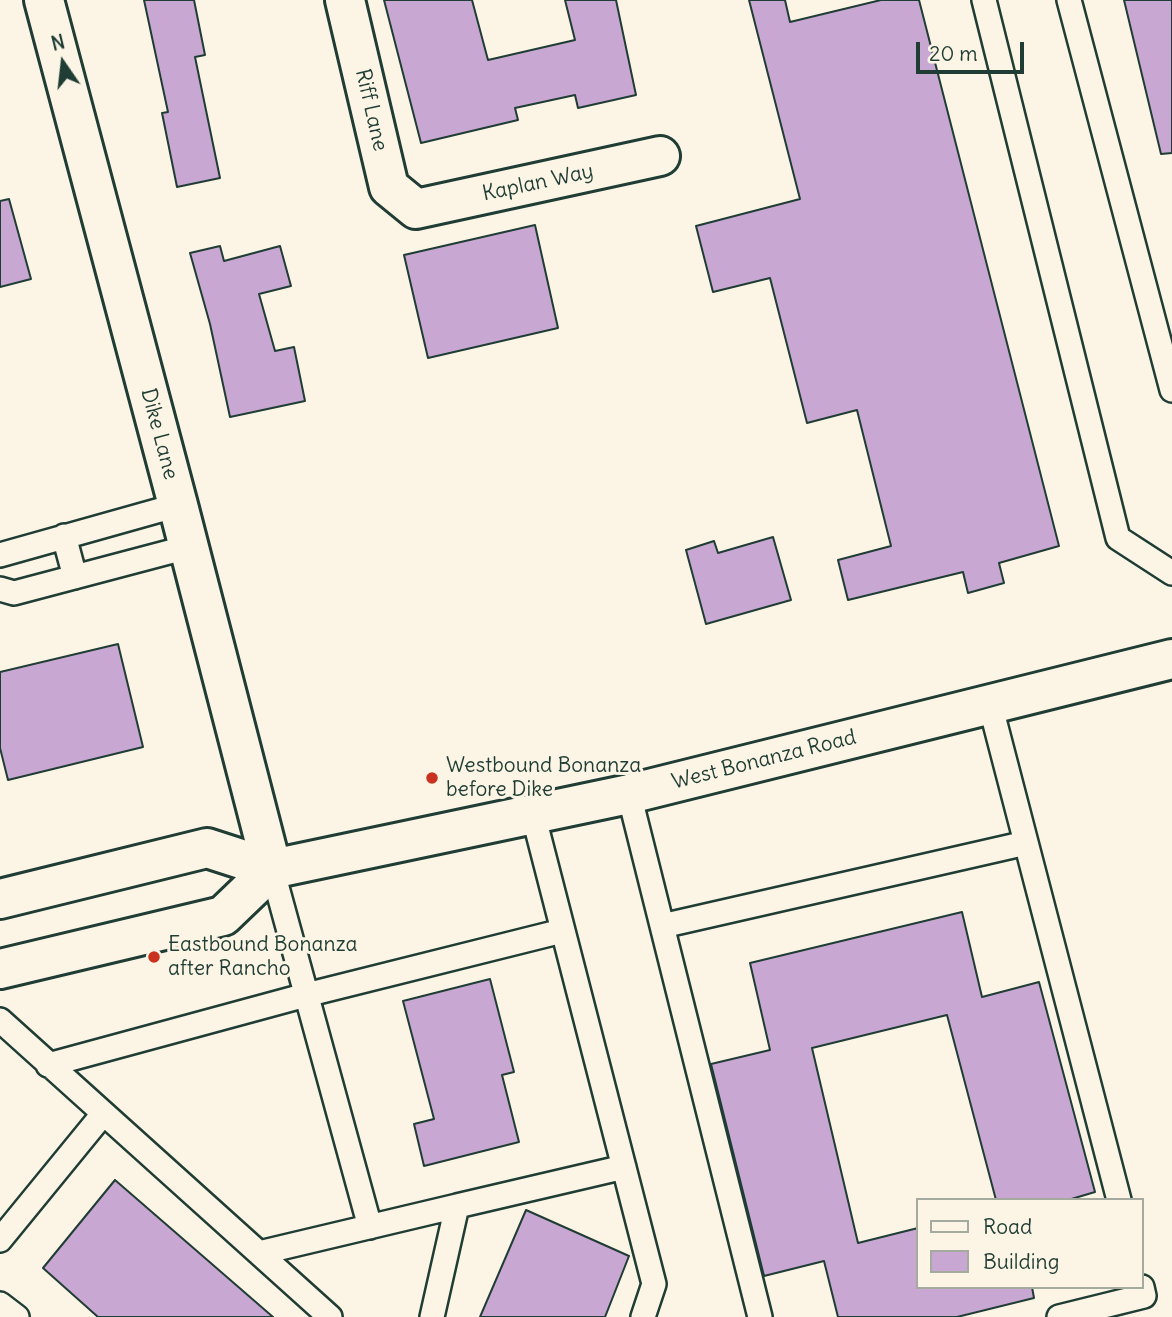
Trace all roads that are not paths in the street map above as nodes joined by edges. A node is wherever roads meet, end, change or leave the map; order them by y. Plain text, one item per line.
1 (44, 0) edge
2 (345, 0) edge
3 (984, 0) edge
4 (1069, 0) edge
5 (660, 156) dead end
6 (416, 209) joint
7 (1172, 390) edge
8 (178, 505) junction
9 (64, 536) junction
10 (188, 547) junction
11 (0, 555) edge
12 (1172, 573) edge
13 (75, 577) junction
14 (0, 589) edge
15 (1172, 659) edge
16 (990, 705) junction
17 (629, 794) junction
18 (533, 814) junction
19 (1026, 843) junction
20 (272, 869) junction
21 (0, 898) edge
22 (662, 926) junction
23 (562, 931) junction
24 (0, 969) edge
25 (306, 995) junction
26 (0, 1020) edge
27 (48, 1065) junction
28 (103, 1114) junction
29 (624, 1167) junction
30 (1118, 1198) edge
31 (457, 1206) junction
32 (370, 1227) junction
33 (0, 1240) edge
34 (259, 1253) junction
35 (1142, 1289) edge
36 (0, 1304) edge
37 (17, 1317) edge
38 (330, 1317) edge
39 (432, 1317) edge
40 (642, 1317) edge
41 (760, 1317) edge
42 (1059, 1317) edge

1 - 8 main road, Dike Lane
2 - 6 main road, Riff Lane
3 - 12 lane
4 - 7 lane
5 - 6 main road, Kaplan Way
8 - 9 lane
8 - 10 main road, Dike Lane
9 - 11 lane
9 - 13 lane
10 - 13 lane
10 - 20 main road, Dike Lane
13 - 14 lane
15 - 16 main road, West Bonanza Road
16 - 17 main road, West Bonanza Road
16 - 19 lane
17 - 18 main road, West Bonanza Road
17 - 22 lane
18 - 20 main road, West Bonanza Road
18 - 23 lane
19 - 22 lane
19 - 30 lane
20 - 21 main road, West Bonanza Road
20 - 24 main road
20 - 25 lane
22 - 41 lane
23 - 25 lane
23 - 29 lane
25 - 27 lane
25 - 32 lane
26 - 27 lane
27 - 28 lane
28 - 33 lane
28 - 34 lane
29 - 31 lane
29 - 40 lane
31 - 32 lane
31 - 39 lane
32 - 34 lane
34 - 38 lane
35 - 42 lane
36 - 37 lane

